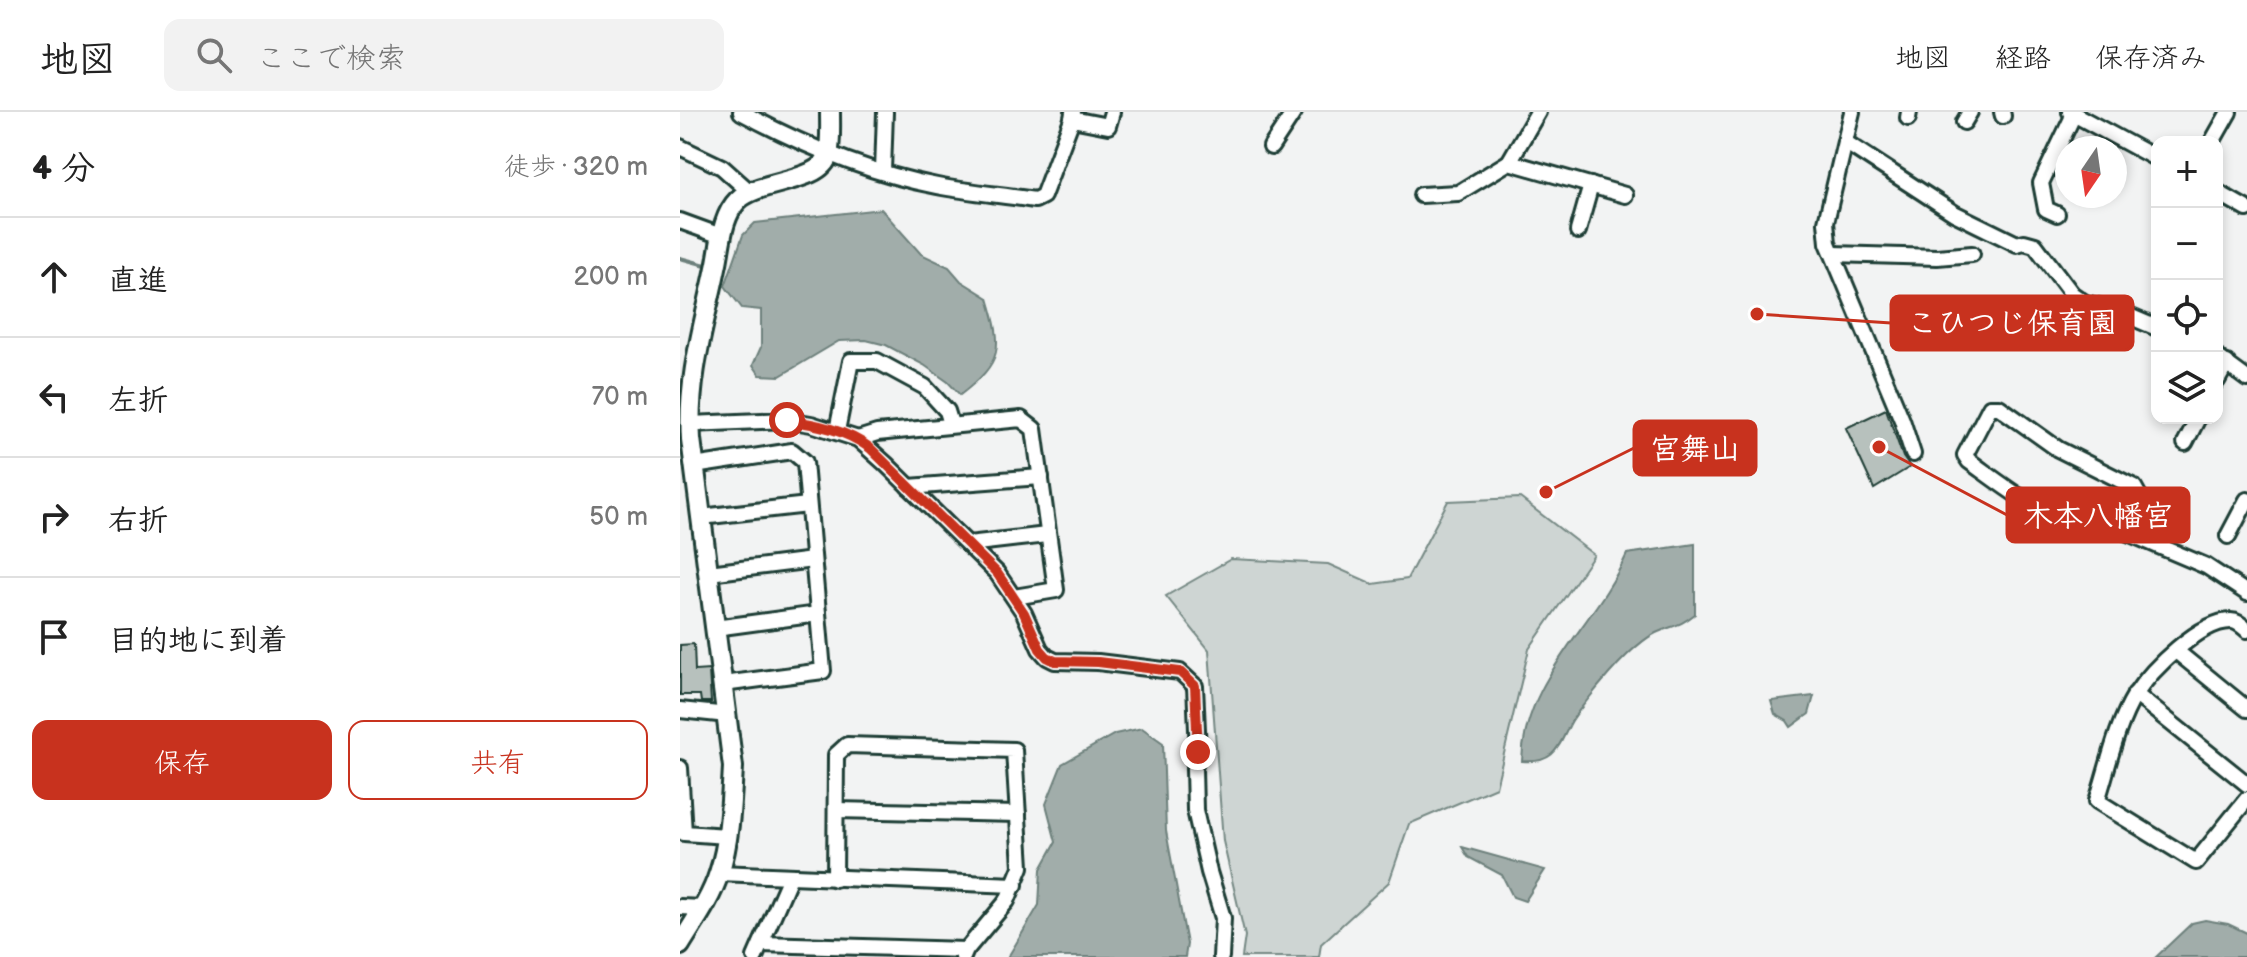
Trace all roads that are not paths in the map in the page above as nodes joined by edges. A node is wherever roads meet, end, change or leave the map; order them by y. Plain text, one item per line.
1 (741, 112) edge
2 (830, 112) edge
3 (885, 112) edge
4 (1112, 112) edge
5 (1294, 112) edge
6 (1538, 112) edge
7 (1852, 112) edge
8 (2229, 112) edge
9 (2072, 113) edge
10 (1072, 116) edge
11 (2215, 136) edge
12 (1845, 142) junction
13 (680, 147) edge
14 (1271, 147) dead end
15 (828, 154) junction
16 (2151, 156) edge
17 (1509, 162) junction
18 (883, 171) junction
19 (1591, 185) junction
20 (750, 192) junction
21 (1421, 195) dead end
22 (1625, 195) dead end
23 (2223, 195) edge
24 (2247, 209) edge
25 (2057, 214) dead end
26 (680, 221) edge
27 (1578, 231) dead end
28 (721, 236) junction
29 (1833, 254) junction
30 (1972, 254) dead end
31 (2151, 325) edge
32 (2223, 361) edge
33 (2247, 379) edge
34 (690, 424) junction
35 (951, 424) junction
36 (2195, 424) edge
37 (837, 431) junction
38 (858, 439) junction
39 (2185, 443) dead end
40 (1913, 454) dead end
41 (694, 466) junction
42 (1041, 477) junction
43 (909, 487) junction
44 (2247, 500) edge
45 (808, 505) junction
46 (701, 517) junction
47 (2121, 530) junction
48 (1047, 535) junction
49 (2228, 536) dead end
50 (968, 544) junction
51 (813, 560) junction
52 (709, 573) junction
53 (2247, 593) edge
54 (1014, 597) junction
55 (818, 614) junction
56 (715, 628) junction
57 (2247, 630) edge
58 (2176, 651) junction
59 (723, 684) junction
60 (2135, 694) junction
61 (2247, 709) edge
62 (680, 710) edge
63 (728, 715) junction
64 (680, 768) edge
65 (2247, 784) edge
66 (2247, 799) edge
67 (836, 810) junction
68 (1018, 814) junction
69 (682, 833) edge
70 (727, 836) junction
71 (719, 873) junction
72 (790, 877) junction
73 (835, 879) junction
74 (1015, 885) junction
75 (680, 907) edge
76 (703, 908) junction
77 (680, 945) edge
78 (758, 951) edge
79 (964, 953) edge
80 (1221, 957) edge

1 - 15 street
2 - 15 street
3 - 18 street
4 - 10 street
5 - 14 street
6 - 17 street
7 - 12 street
8 - 11 street
9 - 16 street
9 - 25 street
10 - 18 street
12 - 29 street
12 - 31 street
13 - 20 street
15 - 18 street
15 - 20 street
17 - 19 street
17 - 21 street
19 - 22 street
19 - 27 street
20 - 28 street
23 - 24 street
26 - 28 street
28 - 34 street
29 - 30 street
29 - 40 street
32 - 33 street
34 - 37 street
34 - 41 street
35 - 37 street
35 - 38 street
35 - 42 street
36 - 39 street
37 - 38 street
38 - 43 street
41 - 45 street
41 - 46 street
42 - 43 street
42 - 48 street
43 - 50 street
44 - 49 street
45 - 46 street
45 - 51 street
46 - 52 street
47 - 47 street
47 - 53 street
48 - 50 street
48 - 54 street
50 - 54 street
51 - 52 street
51 - 55 street
52 - 56 street
54 - 80 street
55 - 56 street
55 - 59 street
56 - 59 street
57 - 58 street
58 - 60 street
58 - 61 street
59 - 63 street
60 - 65 street
60 - 66 street
62 - 63 street
63 - 70 street
64 - 69 street
67 - 68 street
67 - 68 street
67 - 73 street
68 - 74 street
69 - 70 street
70 - 71 street
71 - 72 street
71 - 76 street
72 - 73 street
72 - 78 street
73 - 74 street
74 - 79 street
75 - 76 street
76 - 77 street
78 - 79 street

